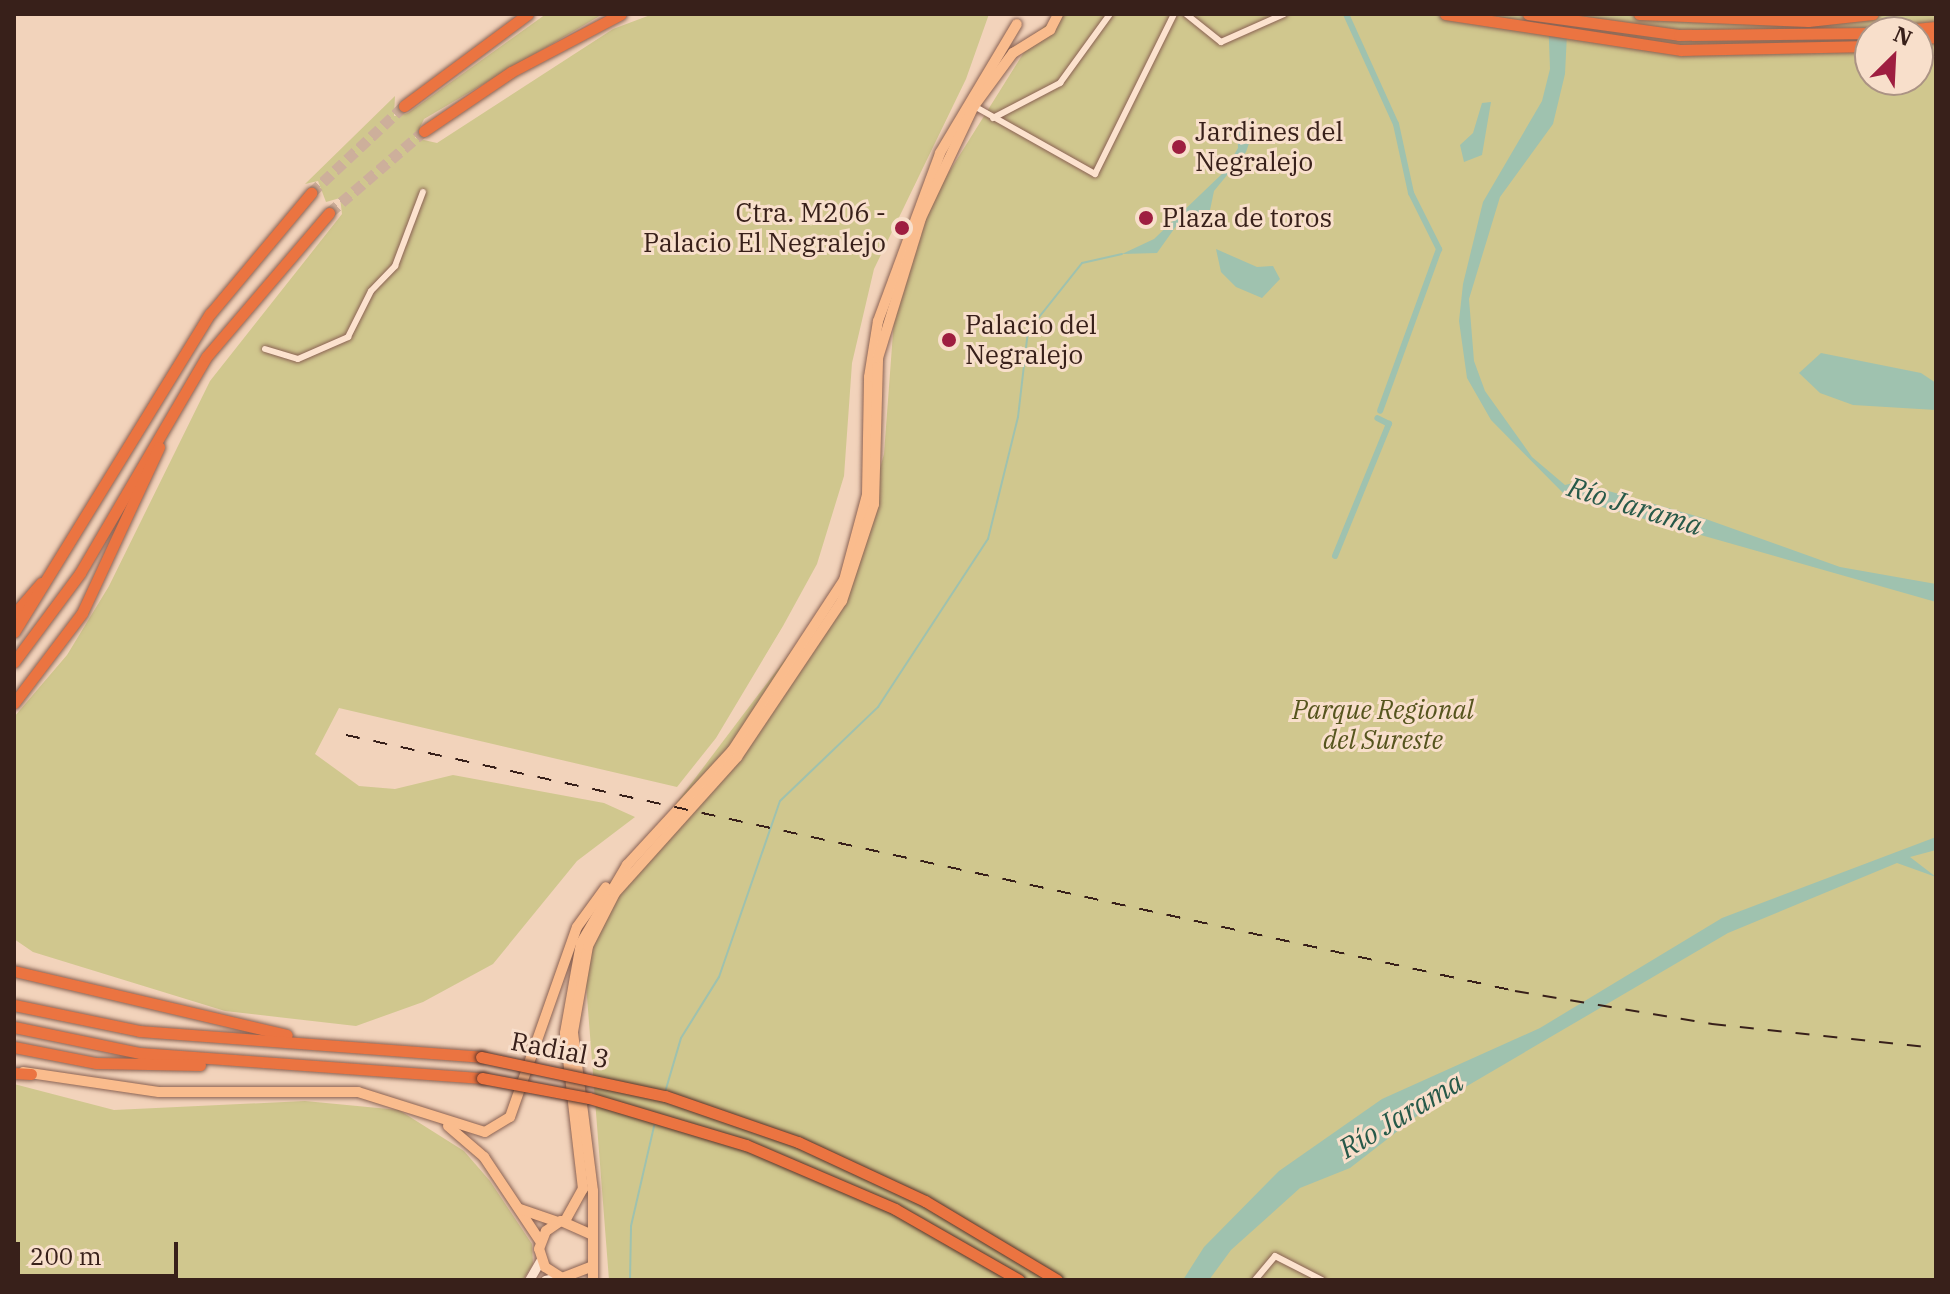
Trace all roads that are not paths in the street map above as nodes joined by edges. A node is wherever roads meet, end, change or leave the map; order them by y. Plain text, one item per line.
1 (528, 14) edge
2 (621, 14) edge
3 (1058, 14) edge
4 (1110, 14) edge
5 (1174, 14) edge
6 (1186, 14) edge
7 (1284, 14) edge
8 (1445, 14) edge
9 (1528, 14) edge
10 (1639, 14) edge
11 (1873, 14) edge
12 (1016, 19) edge
13 (1854, 34) edge
14 (1032, 35) junction
15 (1854, 47) edge
16 (404, 106) tunnel mouth
17 (974, 106) junction
18 (993, 118) junction
19 (424, 131) tunnel mouth
20 (423, 192) dead end
21 (311, 193) tunnel mouth
22 (329, 213) tunnel mouth
23 (265, 349) dead end
24 (207, 356) junction
25 (67, 552) junction
26 (14, 614) edge
27 (14, 632) edge
28 (14, 662) edge
29 (14, 703) edge
30 (627, 865) junction
31 (14, 965) edge
32 (14, 971) edge
33 (105, 994) junction
34 (14, 1005) edge
35 (14, 1027) edge
36 (14, 1045) edge
37 (438, 1052) junction
38 (310, 1066) junction
39 (14, 1071) edge
40 (31, 1074) joint
41 (433, 1115) junction
42 (497, 1178) junction
43 (562, 1222) junction
44 (593, 1235) junction
45 (540, 1241) junction
46 (541, 1259) junction
47 (593, 1266) junction
48 (558, 1277) junction
49 (577, 1279) edge
50 (529, 1280) edge
51 (545, 1280) edge
52 (593, 1280) edge
53 (1019, 1280) edge
54 (1057, 1280) edge
55 (1255, 1280) edge
56 (1322, 1280) edge

1 - 16 highway
2 - 19 highway
3 - 14 main road
4 - 18 street
5 - 18 street
6 - 7 street
8 - 15 highway
9 - 13 highway
10 - 11 highway
12 - 14 main road
12 - 30 main road
14 - 17 main road
17 - 18 street
17 - 44 main road
20 - 23 street
21 - 25 highway
22 - 24 highway
24 - 28 highway
24 - 29 highway
25 - 26 highway
25 - 27 highway
30 - 41 main road
30 - 43 main road
31 - 33 highway
32 - 33 highway
33 - 37 highway
34 - 37 highway, Radial 3
35 - 38 highway, Radial 3
36 - 38 highway
37 - 54 highway, Radial 3, bridge
38 - 53 highway, Radial 3, bridge
39 - 40 highway
40 - 41 main road
41 - 42 main road
42 - 43 main road
42 - 45 main road
43 - 44 main road
43 - 45 main road
44 - 47 main road
45 - 46 main road
46 - 48 main road
46 - 50 main road
47 - 49 main road
47 - 52 main road
48 - 49 main road
48 - 51 main road
55 - 56 street

